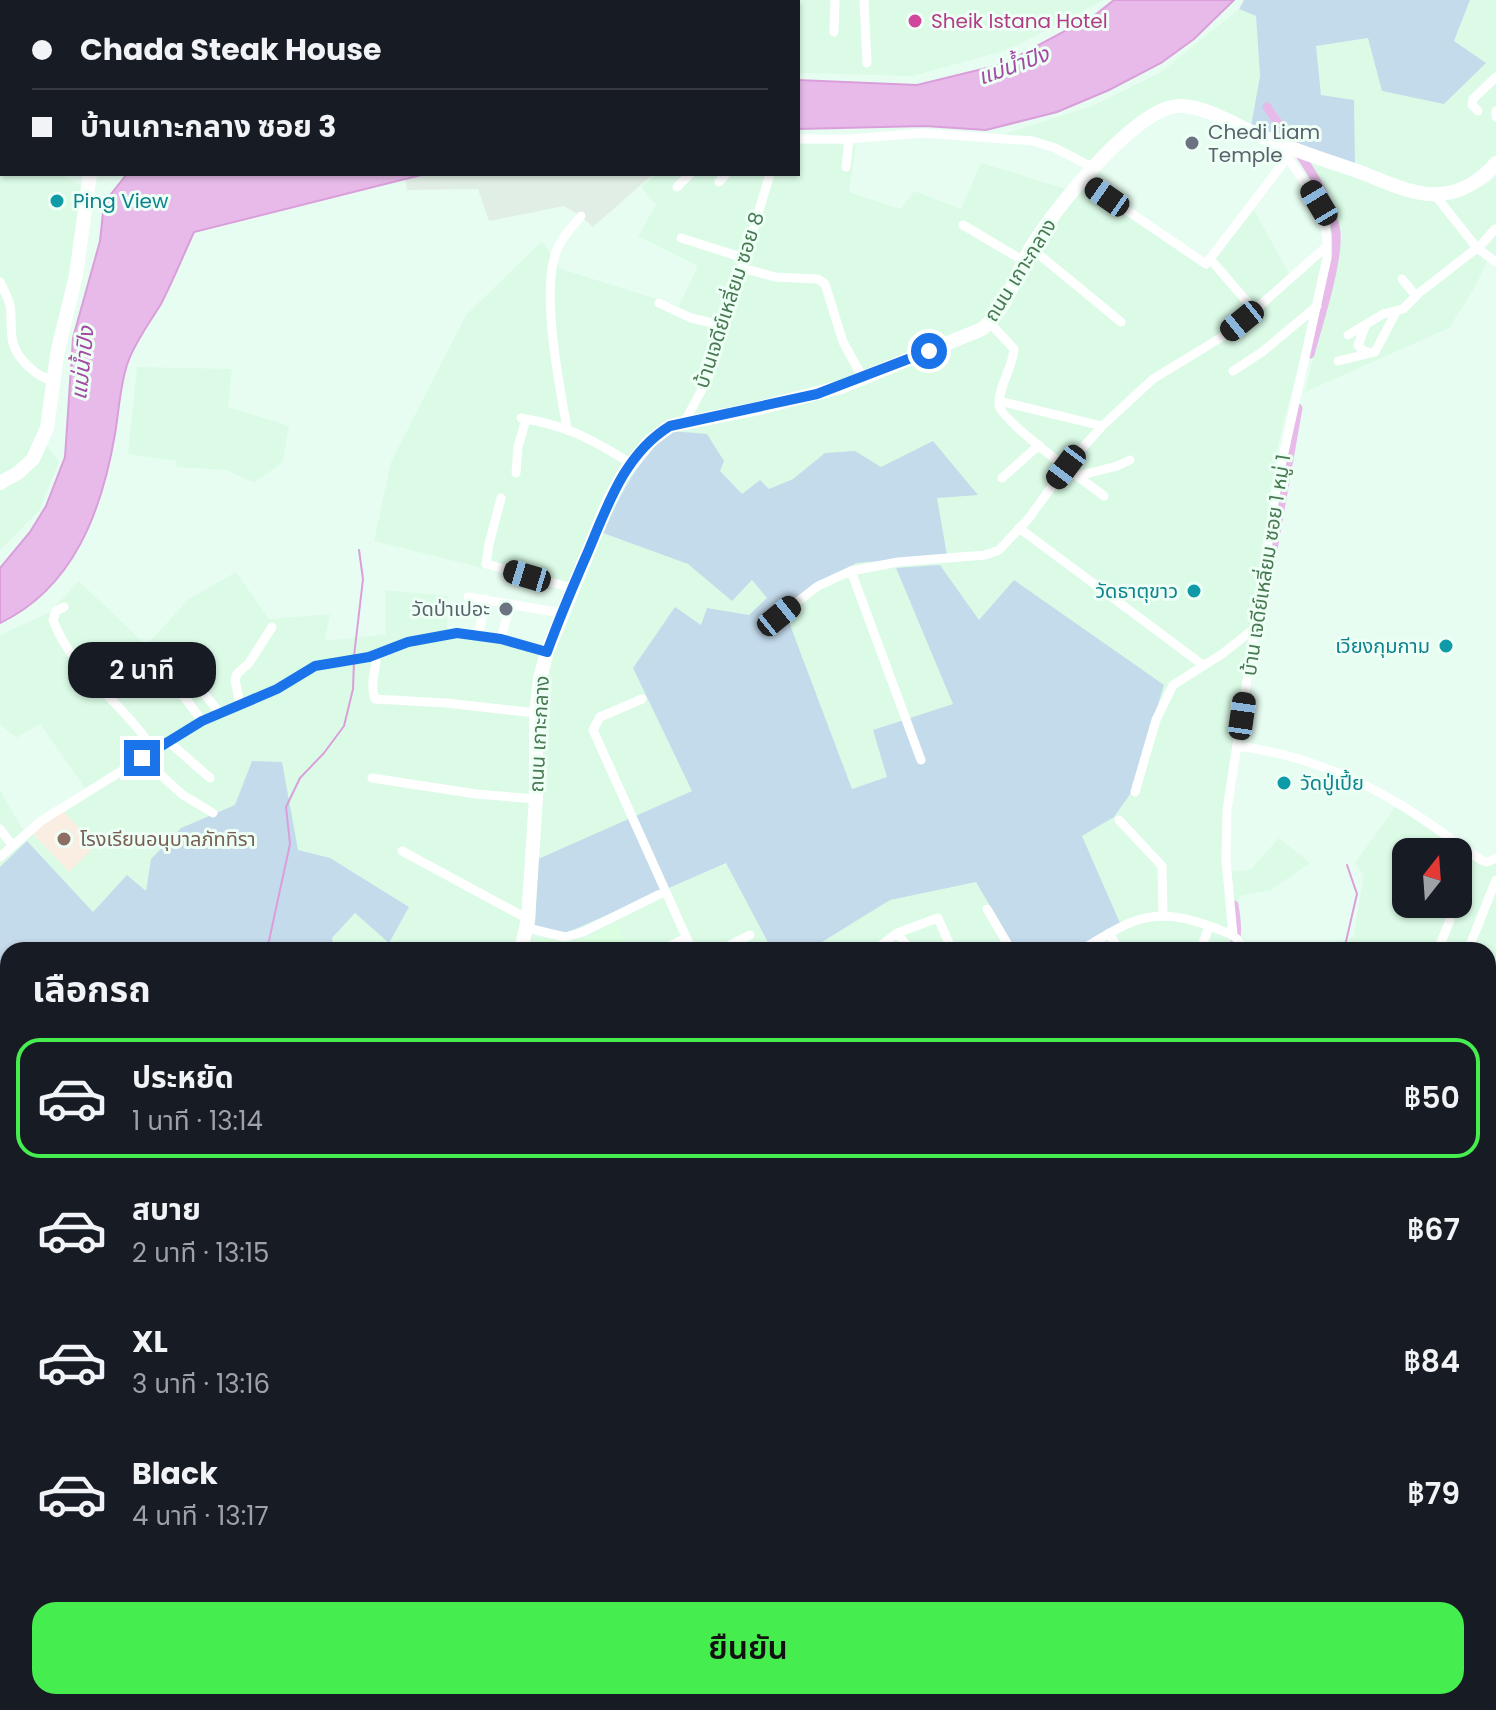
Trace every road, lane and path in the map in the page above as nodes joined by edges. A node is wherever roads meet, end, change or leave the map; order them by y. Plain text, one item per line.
1 (835, 0) edge
2 (864, 0) edge
3 (834, 32) dead end
4 (867, 63) dead end
5 (1496, 77) edge
6 (1478, 111) dead end
7 (1496, 111) edge
8 (1496, 117) edge
9 (800, 139) edge
10 (849, 139) junction
11 (1279, 144) junction
12 (1287, 158) junction
13 (1496, 163) edge
14 (846, 167) dead end
15 (1092, 167) junction
16 (90, 176) edge
17 (688, 176) edge
18 (769, 176) edge
19 (1082, 180) junction
20 (677, 187) dead end
21 (1435, 195) junction
22 (581, 216) dead end
23 (963, 225) dead end
24 (1495, 229) edge
25 (681, 238) dead end
26 (1327, 246) junction
27 (1477, 248) junction
28 (1027, 254) junction
29 (1208, 262) junction
30 (1496, 262) edge
31 (743, 263) junction
32 (1402, 279) dead end
33 (0, 282) edge
34 (1416, 296) junction
35 (659, 303) dead end
36 (1317, 306) junction
37 (1255, 311) junction
38 (1396, 312) junction
39 (1121, 322) dead end
40 (990, 323) junction
41 (1367, 324) junction
42 (725, 326) junction
43 (1348, 335) dead end
44 (1372, 353) junction
45 (1338, 361) dead end
46 (1233, 371) dead end
47 (863, 378) junction
48 (53, 381) junction
49 (696, 401) junction
50 (999, 401) junction
51 (704, 420) junction
52 (684, 424) junction
53 (1102, 426) junction
54 (567, 428) junction
55 (1039, 445) junction
56 (1130, 460) dead end
57 (630, 463) junction
58 (1066, 467) junction
59 (516, 473) dead end
60 (1078, 476) junction
61 (1002, 478) dead end
62 (0, 483) edge
63 (1104, 496) dead end
64 (501, 498) dead end
65 (1019, 528) junction
66 (851, 571) junction
67 (572, 588) junction
68 (468, 597) dead end
69 (485, 599) junction
70 (510, 604) junction
71 (64, 607) dead end
72 (561, 613) junction
73 (779, 616) dead end
74 (272, 627) dead end
75 (480, 628) dead end
76 (1255, 628) junction
77 (501, 639) junction
78 (547, 652) junction
79 (376, 654) junction
80 (145, 659) dead end
81 (177, 660) dead end
82 (1203, 665) junction
83 (642, 699) dead end
84 (240, 704) junction
85 (219, 712) junction
86 (536, 713) junction
87 (202, 721) junction
88 (169, 742) junction
89 (1240, 746) junction
90 (154, 751) junction
91 (142, 758) junction
92 (921, 760) dead end
93 (210, 778) dead end
94 (372, 778) dead end
95 (1135, 792) dead end
96 (536, 799) junction
97 (213, 813) dead end
98 (1119, 820) dead end
99 (0, 829) edge
100 (12, 845) junction
101 (402, 851) dead end
102 (0, 857) edge
103 (1495, 863) edge
104 (1496, 880) edge
105 (664, 892) junction
106 (987, 909) dead end
107 (1163, 915) junction
108 (1450, 920) dead end
109 (527, 924) junction
110 (1209, 926) junction
111 (897, 933) junction
112 (1109, 933) junction
113 (750, 935) dead end
114 (686, 938) junction
115 (1237, 941) edge
116 (523, 942) edge
117 (678, 942) edge
118 (688, 942) edge
119 (736, 942) edge
120 (885, 942) edge
121 (904, 942) edge
122 (948, 942) edge
123 (1006, 942) edge
124 (1094, 942) edge
125 (1114, 942) edge
126 (1204, 942) edge
127 (1441, 942) edge
128 (1471, 942) edge

1 - 3 street
2 - 4 street
5 - 6 street
7 - 8 street
9 - 10 street
10 - 14 street
10 - 15 street
11 - 12 street, บ้าน เจดีย์เหลี่ยม ซอย 1 หมู่ 1
11 - 15 street, ถนน เกาะกลาง
11 - 21 street, ถนน เกาะกลาง
12 - 26 street, บ้าน เจดีย์เหลี่ยม ซอย 1 หมู่ 1
12 - 29 street
13 - 21 street
15 - 19 street, ถนน เกาะกลาง
16 - 48 street
17 - 20 street
18 - 31 street, บ้านเจดีย์เหลี่ยม ซอย 8
19 - 28 street, ถนน เกาะกลาง
19 - 29 street
21 - 27 street
22 - 54 street
23 - 28 street
24 - 27 street
25 - 31 street
26 - 36 street, บ้าน เจดีย์เหลี่ยม ซอย 1 หมู่ 1
26 - 37 street
27 - 30 street
27 - 34 street
28 - 39 street
28 - 40 street, ถนน เกาะกลาง
29 - 37 street
31 - 42 street, บ้านเจดีย์เหลี่ยม ซอย 8
31 - 47 street
32 - 34 street
33 - 48 street
34 - 38 street
35 - 42 street
36 - 46 street
36 - 76 street, บ้าน เจดีย์เหลี่ยม ซอย 1 หมู่ 1
37 - 53 street
38 - 41 street
38 - 44 street
40 - 47 street, ถนน เกาะกลาง
40 - 50 street
41 - 43 street
41 - 44 street
42 - 49 street, บ้านเจดีย์เหลี่ยม ซอย 8
44 - 45 street
47 - 51 street, ถนน เกาะกลาง
48 - 62 street
49 - 51 street
49 - 52 street, บ้านเจดีย์เหลี่ยม ซอย 8
50 - 53 street
50 - 55 street
51 - 52 street, ถนน เกาะกลาง
52 - 57 street, ถนน เกาะกลาง
53 - 58 street
54 - 57 street
54 - 59 street
55 - 58 street
55 - 61 street
56 - 60 street
57 - 67 street, ถนน เกาะกลาง
58 - 60 street
58 - 65 street
60 - 63 street
64 - 67 street
65 - 66 street
65 - 82 street
66 - 73 street
66 - 92 street
67 - 72 street, ถนน เกาะกลาง
68 - 69 street
69 - 70 street
69 - 75 street
70 - 72 street
70 - 77 street
71 - 90 street
72 - 78 street, ถนน เกาะกลาง
74 - 84 street
76 - 82 street
76 - 89 street, บ้าน เจดีย์เหลี่ยม ซอย 1 หมู่ 1
77 - 78 street
77 - 79 street
78 - 86 street, ถนน เกาะกลาง
79 - 84 street
79 - 86 street
80 - 87 street
81 - 85 street
82 - 95 street
83 - 105 street
84 - 85 street
85 - 87 street
86 - 96 street, ถนน เกาะกลาง
87 - 88 street
88 - 90 street
88 - 93 street
89 - 103 street
89 - 115 street, บ้าน เจดีย์เหลี่ยม ซอย 1 หมู่ 1
90 - 91 street
91 - 97 street
91 - 100 street
94 - 96 street
96 - 109 street, ถนน เกาะกลาง
98 - 107 street
99 - 100 street
100 - 102 street
101 - 109 street
104 - 128 street
105 - 109 street
105 - 114 street
106 - 123 street
107 - 110 street
107 - 112 street
108 - 127 street
109 - 116 street, ถนน เกาะกลาง
110 - 115 street
110 - 126 street
111 - 120 street
111 - 121 street
111 - 122 street
112 - 124 street
112 - 125 street
113 - 119 street
114 - 117 street
114 - 118 street

